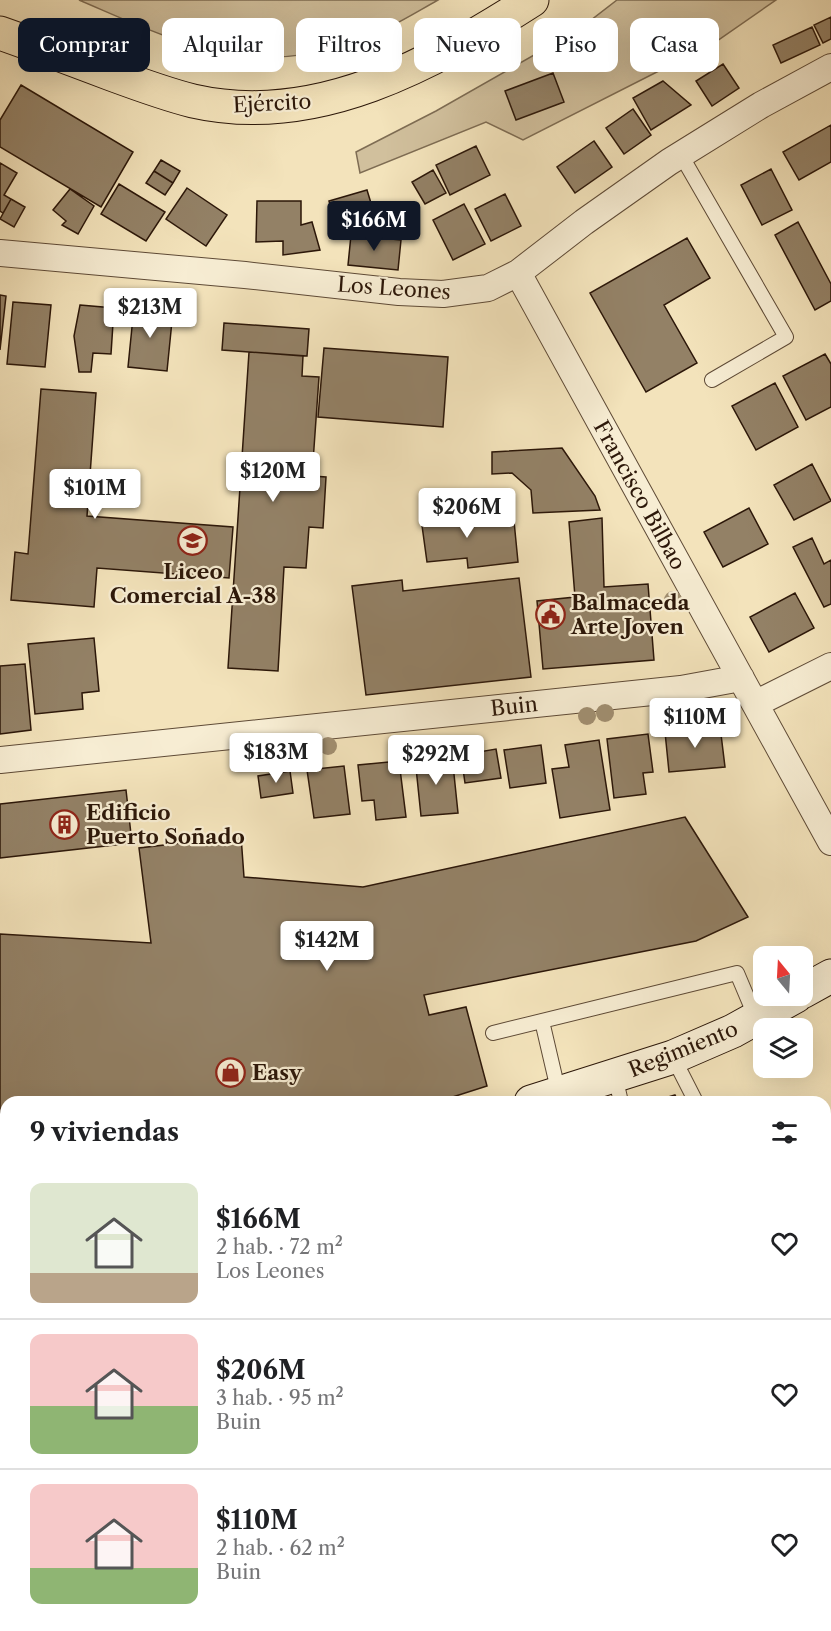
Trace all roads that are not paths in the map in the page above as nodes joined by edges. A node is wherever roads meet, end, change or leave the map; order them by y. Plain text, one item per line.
1 (532, 0) edge
2 (0, 33) edge
3 (831, 67) edge
4 (681, 155) junction
5 (0, 253) edge
6 (518, 273) junction
7 (712, 380) dead end
8 (831, 666) edge
9 (741, 678) junction
10 (755, 704) junction
11 (0, 760) edge
12 (831, 842) edge
13 (831, 976) edge
14 (813, 986) edge
15 (778, 1006) edge
16 (756, 1018) joint
17 (753, 1020) edge
18 (542, 1021) junction
19 (493, 1033) dead end
20 (673, 1057) junction
21 (618, 1089) edge
22 (545, 1096) edge
23 (561, 1096) edge
24 (693, 1096) edge

1 - 2 main road, Ejército
3 - 4 street, Los Leones
4 - 6 street, Los Leones
4 - 7 lane
5 - 6 street, Los Leones
6 - 9 street, Francisco Bilbao
8 - 10 street
9 - 10 street, Francisco Bilbao
9 - 11 street, Buin
10 - 12 street, Francisco Bilbao
13 - 14 main road
15 - 16 main road, Regimiento
16 - 18 lane
17 - 20 main road, Regimiento
18 - 19 lane
18 - 22 lane
20 - 21 main road, Regimiento
20 - 24 lane
21 - 23 main road, Regimiento

